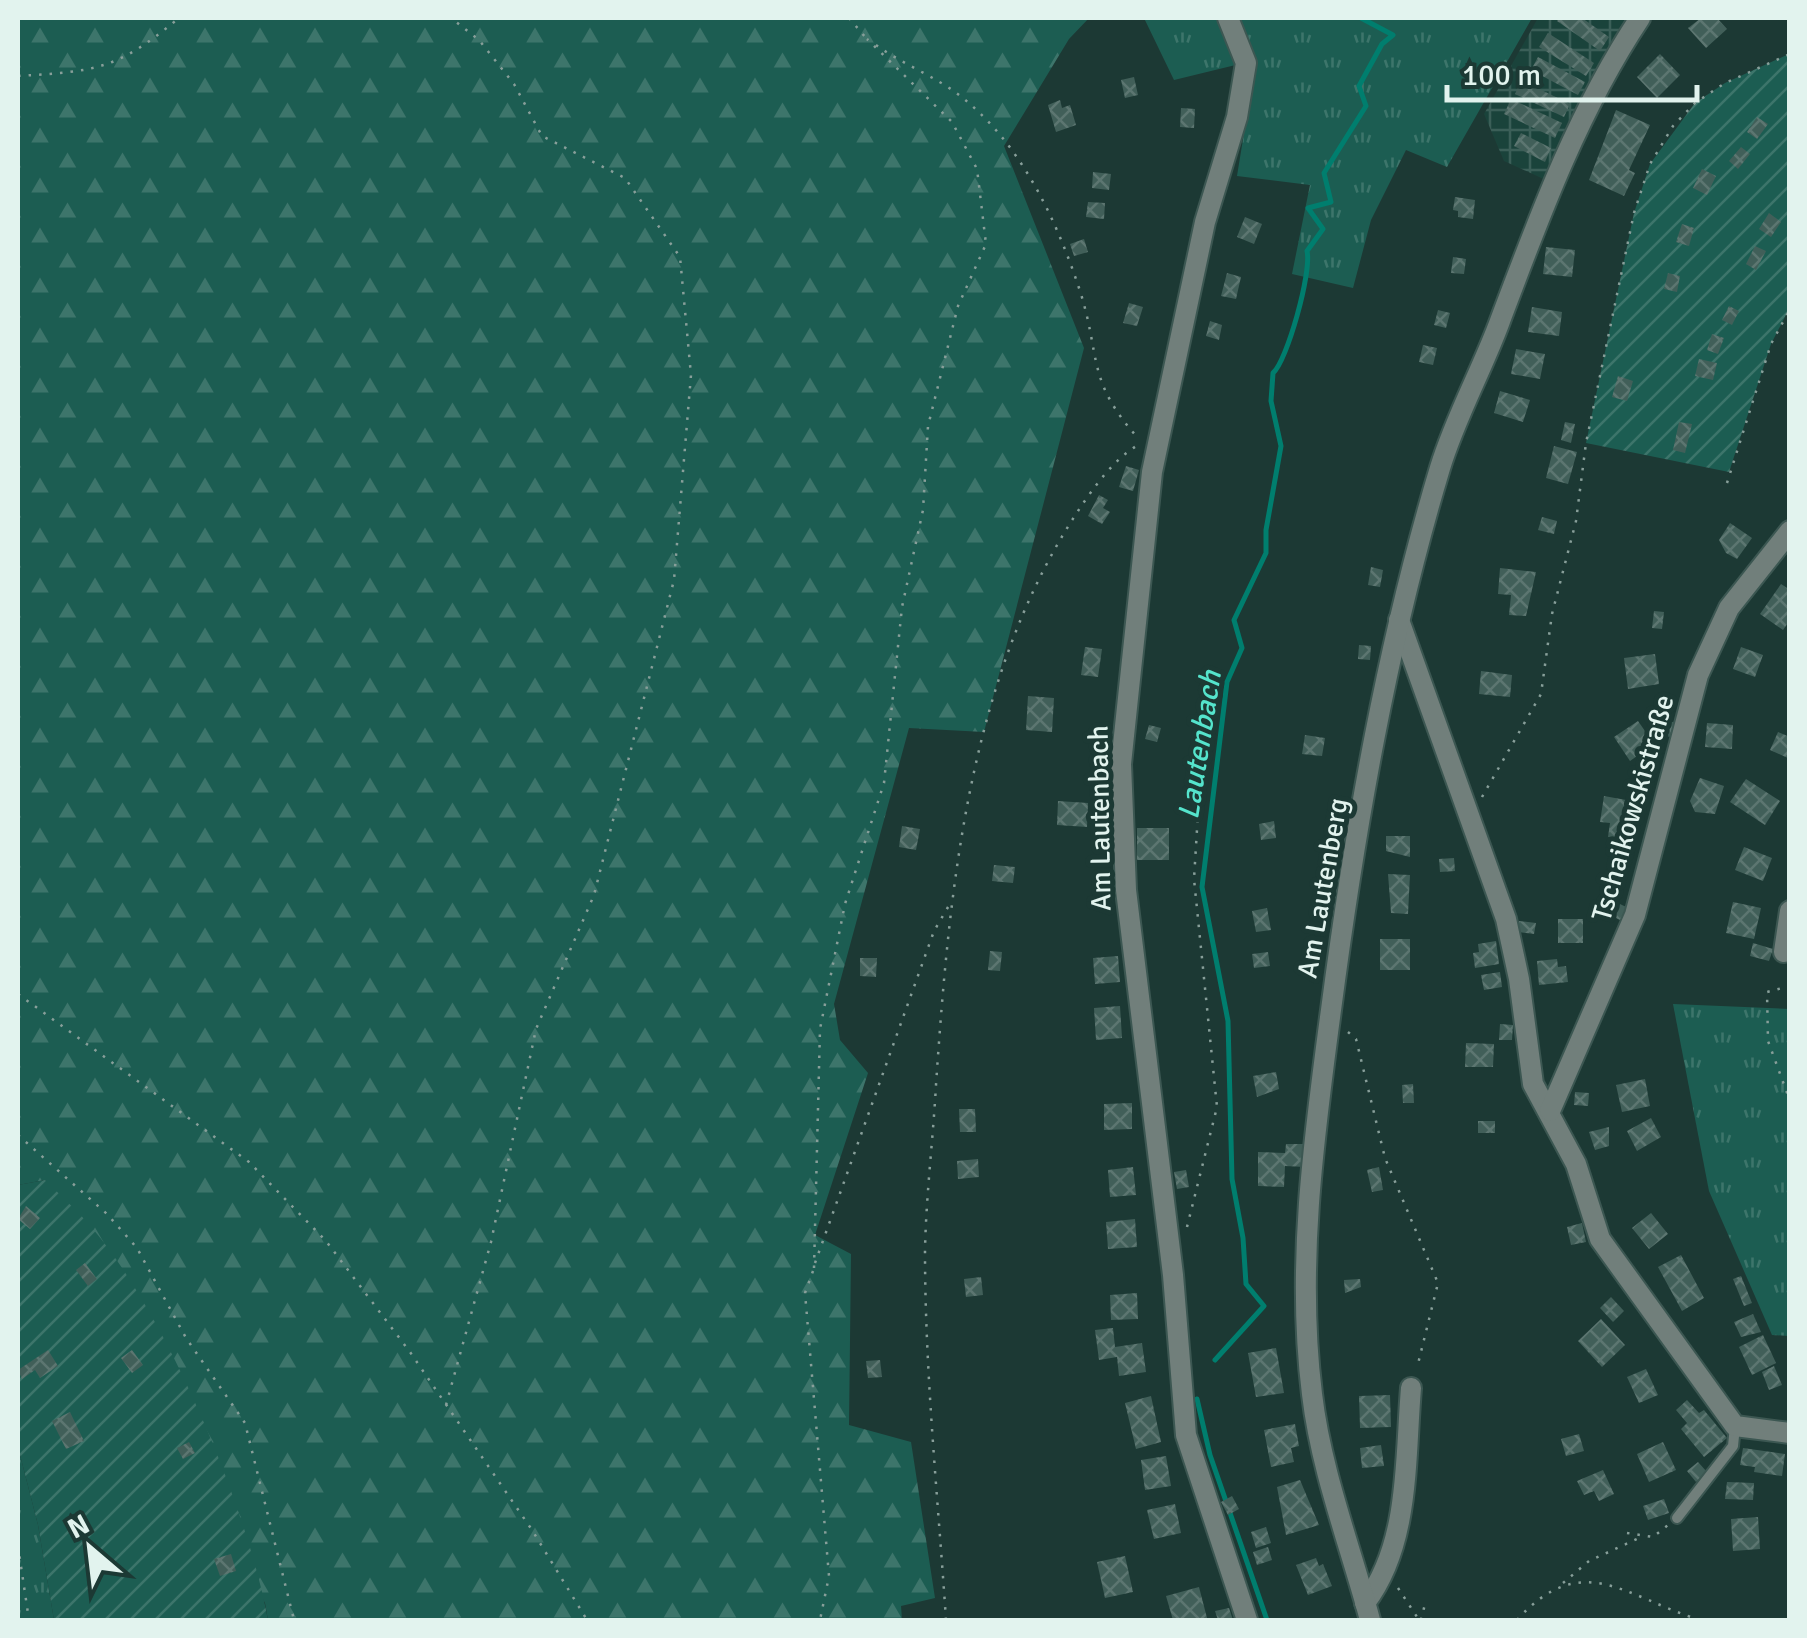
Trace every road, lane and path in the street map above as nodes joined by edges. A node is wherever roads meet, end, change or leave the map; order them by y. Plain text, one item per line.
1 (178, 18) edge
2 (451, 18) edge
3 (848, 18) edge
4 (1228, 18) edge
5 (1640, 18) edge
6 (867, 39) junction
7 (1790, 54) edge
8 (18, 76) edge
9 (1790, 309) edge
10 (1727, 483) dead end
11 (1790, 532) edge
12 (1398, 618) junction
13 (1215, 696) dead end
14 (1469, 815) junction
15 (952, 900) junction
16 (1790, 911) edge
17 (1784, 952) dead end
18 (1790, 986) edge
19 (18, 994) edge
20 (1330, 1014) junction
21 (1790, 1101) edge
22 (1550, 1111) junction
23 (18, 1135) edge
24 (1182, 1242) dead end
25 (814, 1268) junction
26 (1411, 1388) joint
27 (446, 1405) junction
28 (1735, 1426) junction
29 (1790, 1433) edge
30 (1678, 1518) joint
31 (1627, 1533) dead end
32 (1638, 1538) junction
33 (18, 1546) edge
34 (1387, 1563) junction
35 (1562, 1584) junction
36 (1426, 1600) dead end
37 (1368, 1612) edge
38 (29, 1620) edge
39 (294, 1620) edge
40 (586, 1620) edge
41 (820, 1620) edge
42 (946, 1620) edge
43 (1247, 1620) edge
44 (1420, 1620) edge
45 (1517, 1620) edge
46 (1700, 1620) edge

1 - 8 path
2 - 27 path
3 - 6 path
4 - 43 street, Am Lautenbach
5 - 12 street, Am Lautenberg
6 - 15 path
6 - 25 path
7 - 14 path
9 - 10 path
11 - 22 street, Tschaikowskistraße
12 - 14 street
12 - 20 street, Am Lautenberg
13 - 24 path
14 - 22 street
15 - 25 path
15 - 42 path
16 - 17 street
18 - 21 path
19 - 27 path
20 - 26 path
20 - 37 street, Am Lautenberg
22 - 28 street
23 - 39 path
25 - 41 path
26 - 34 street, Am Lautenberg
27 - 40 path
28 - 29 street
28 - 30 lane
30 - 32 path
31 - 32 path
32 - 35 path
33 - 38 path
34 - 37 street, Am Lautenberg
34 - 44 path
35 - 45 path
35 - 46 path
36 - 44 path

